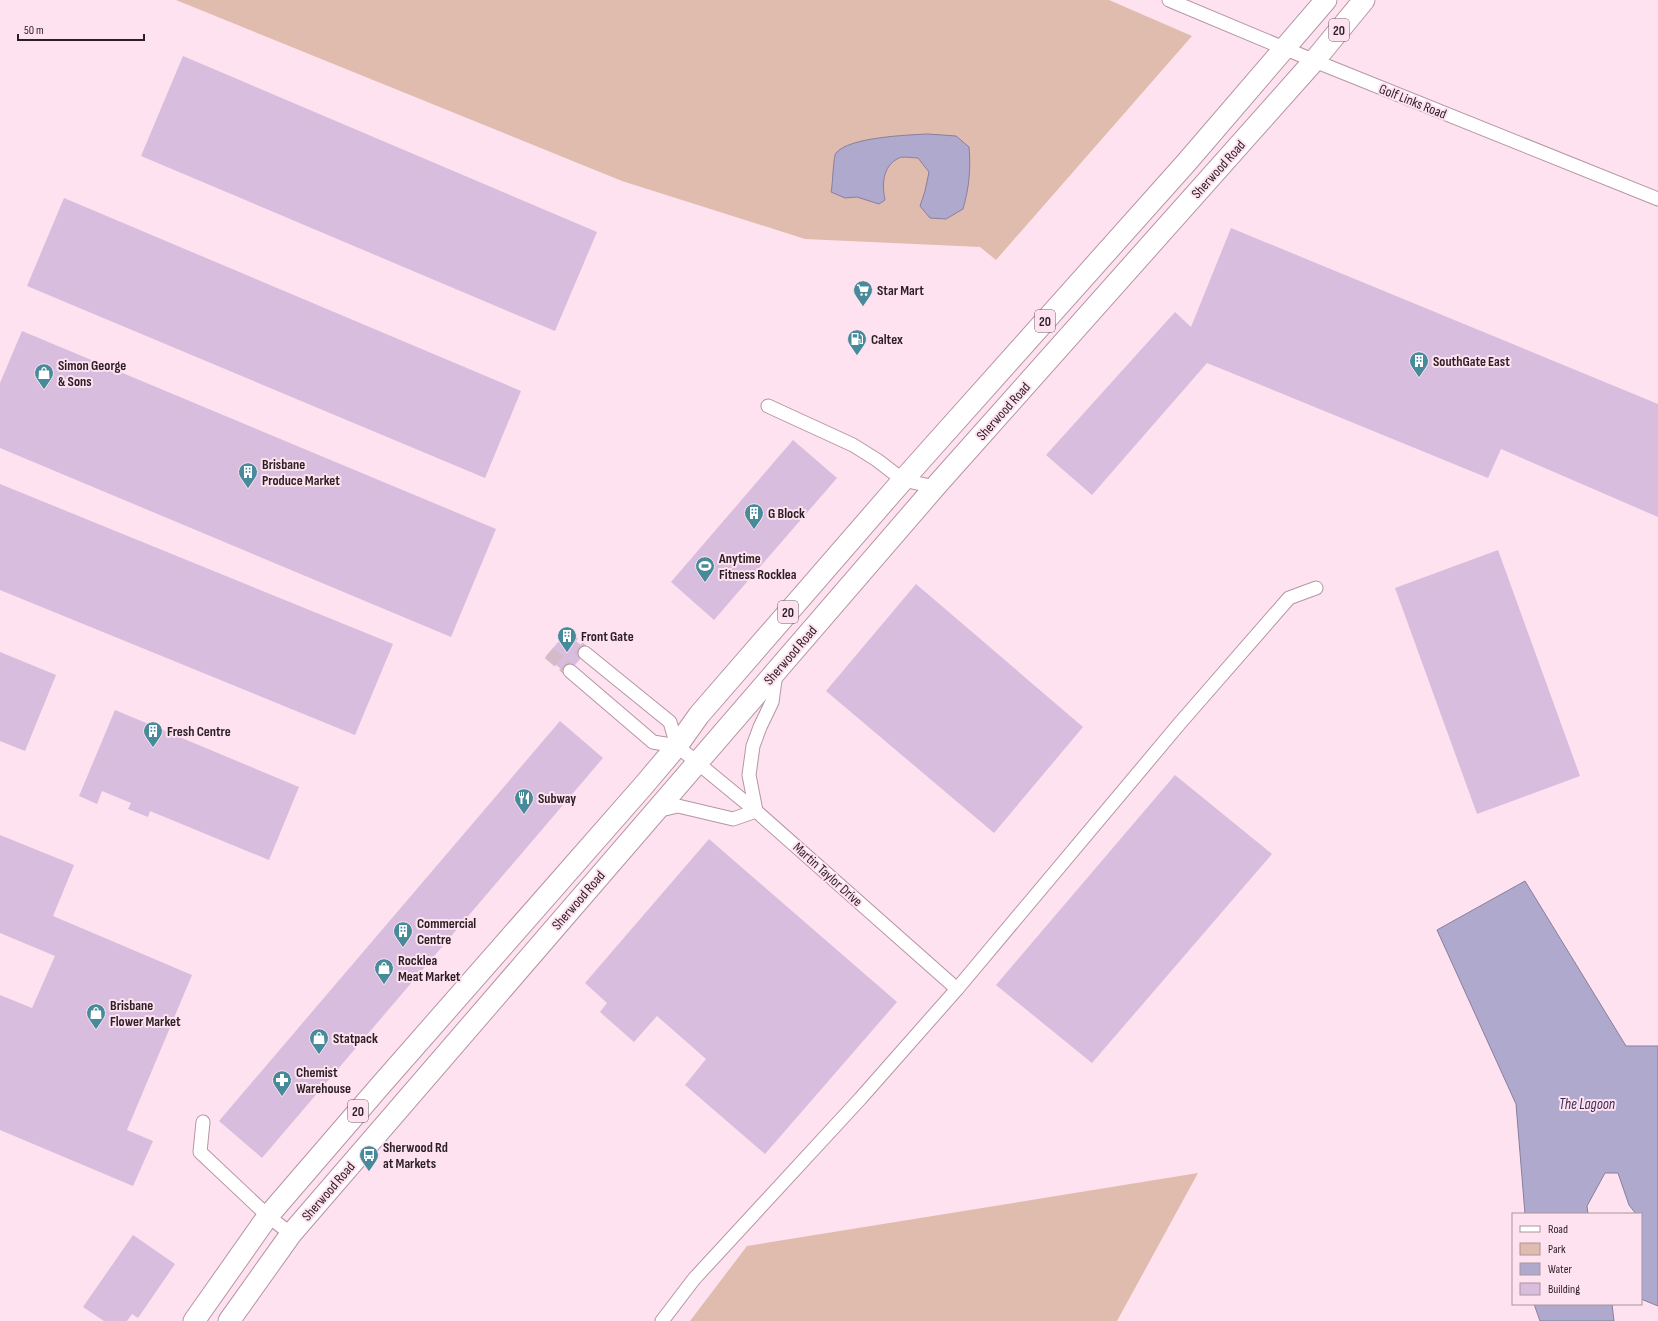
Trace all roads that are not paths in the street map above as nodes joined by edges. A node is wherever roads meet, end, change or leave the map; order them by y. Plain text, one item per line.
1 (1170, 0) edge
2 (1326, 0) edge
3 (1364, 0) edge
4 (1285, 48) junction
5 (1314, 61) junction
6 (1658, 199) edge
7 (768, 406) dead end
8 (903, 480) junction
9 (935, 487) junction
10 (1316, 588) dead end
11 (585, 653) tunnel mouth
12 (570, 671) tunnel mouth
13 (777, 671) junction
14 (677, 746) junction
15 (697, 763) junction
16 (756, 811) junction
17 (654, 812) junction
18 (957, 989) junction
19 (203, 1122) dead end
20 (268, 1216) junction
21 (291, 1234) junction
22 (194, 1321) edge
23 (229, 1321) edge
24 (662, 1321) edge

1 - 4 street, Golf Links Road
2 - 4 main road, Sherwood Road / 20
3 - 5 main road, Sherwood Road / 20
4 - 5 street, Golf Links Road
4 - 8 main road, Sherwood Road / 20
5 - 6 street, Golf Links Road
5 - 9 main road, Sherwood Road / 20
7 - 8 street
8 - 9 street
8 - 14 main road, Sherwood Road / 20
9 - 13 main road, Sherwood Road / 20
10 - 18 street
11 - 14 street
12 - 14 street
13 - 15 main road, Sherwood Road / 20
13 - 16 street
14 - 15 street, Martin Taylor Drive
14 - 20 main road, Sherwood Road / 20
15 - 16 street, Martin Taylor Drive
15 - 17 main road, Sherwood Road / 20
16 - 17 street
16 - 18 street, Martin Taylor Drive
17 - 21 main road, Sherwood Road / 20
18 - 24 street
19 - 20 street
20 - 21 street
20 - 22 main road, Sherwood Road / 20
21 - 23 main road, Sherwood Road / 20

